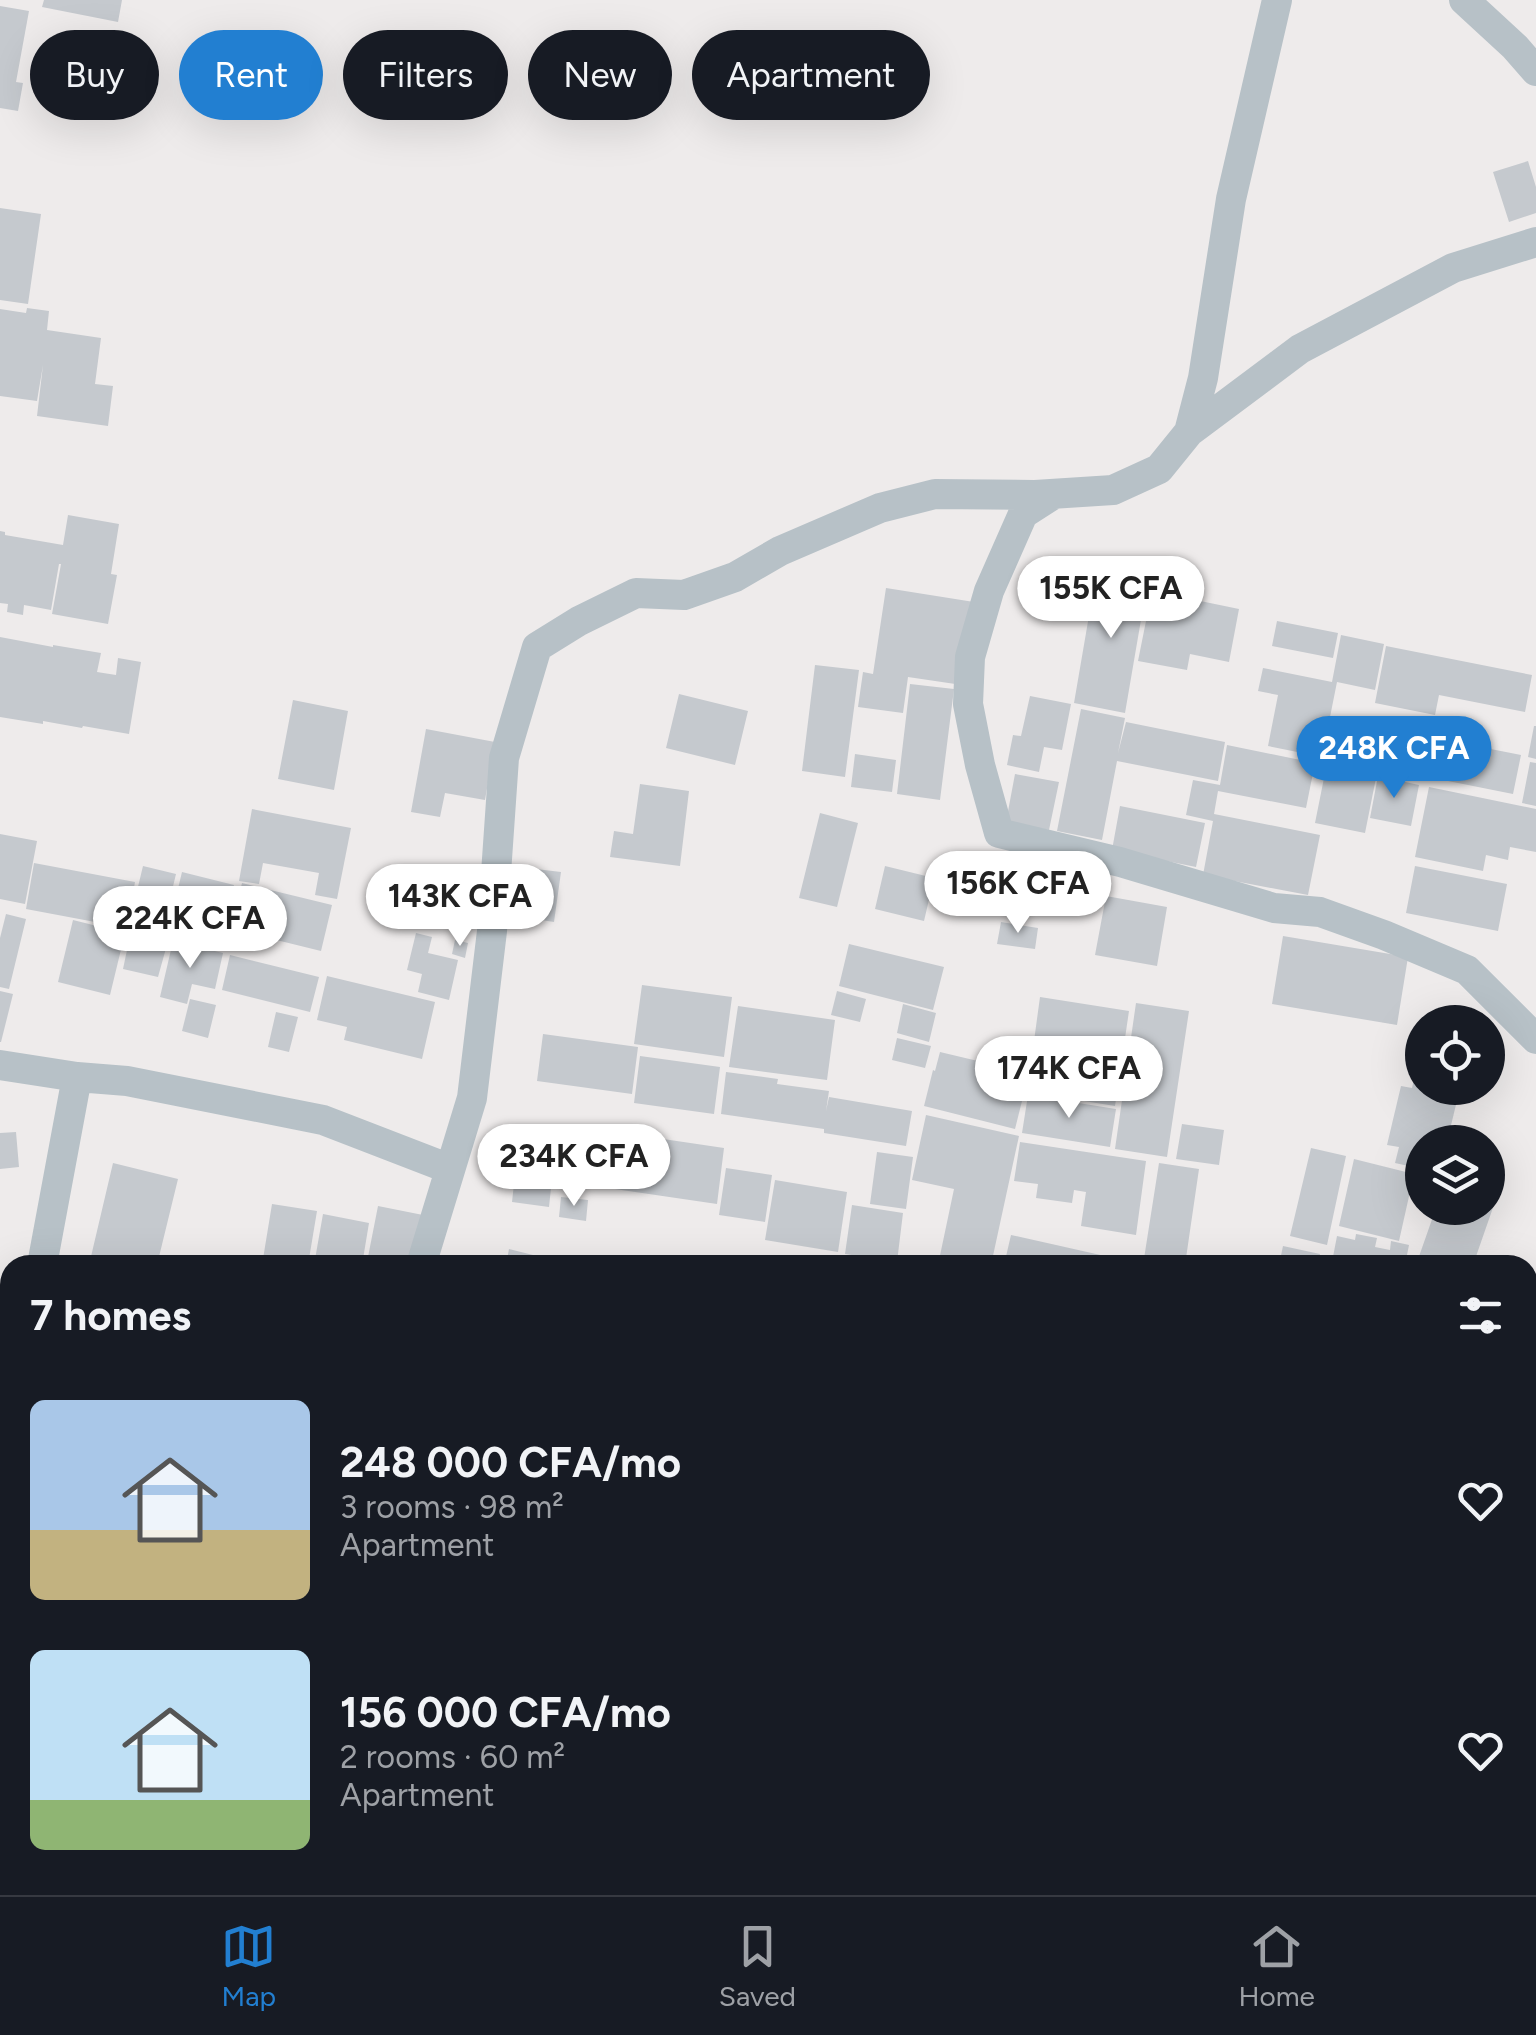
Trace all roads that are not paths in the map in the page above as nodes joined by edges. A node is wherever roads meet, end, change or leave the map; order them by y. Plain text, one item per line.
1 (1277, 0) edge
2 (1464, 0) edge
3 (1536, 70) edge
4 (1536, 242) edge
5 (1188, 432) junction
6 (1054, 494) junction
7 (1536, 1038) edge
8 (0, 1065) edge
9 (77, 1077) junction
10 (450, 1169) junction
11 (44, 1255) edge
12 (424, 1255) edge

1 - 5 street
2 - 3 street
4 - 5 street
5 - 6 street
6 - 7 street
6 - 10 street
8 - 9 street
9 - 10 street
9 - 11 street
10 - 12 street

